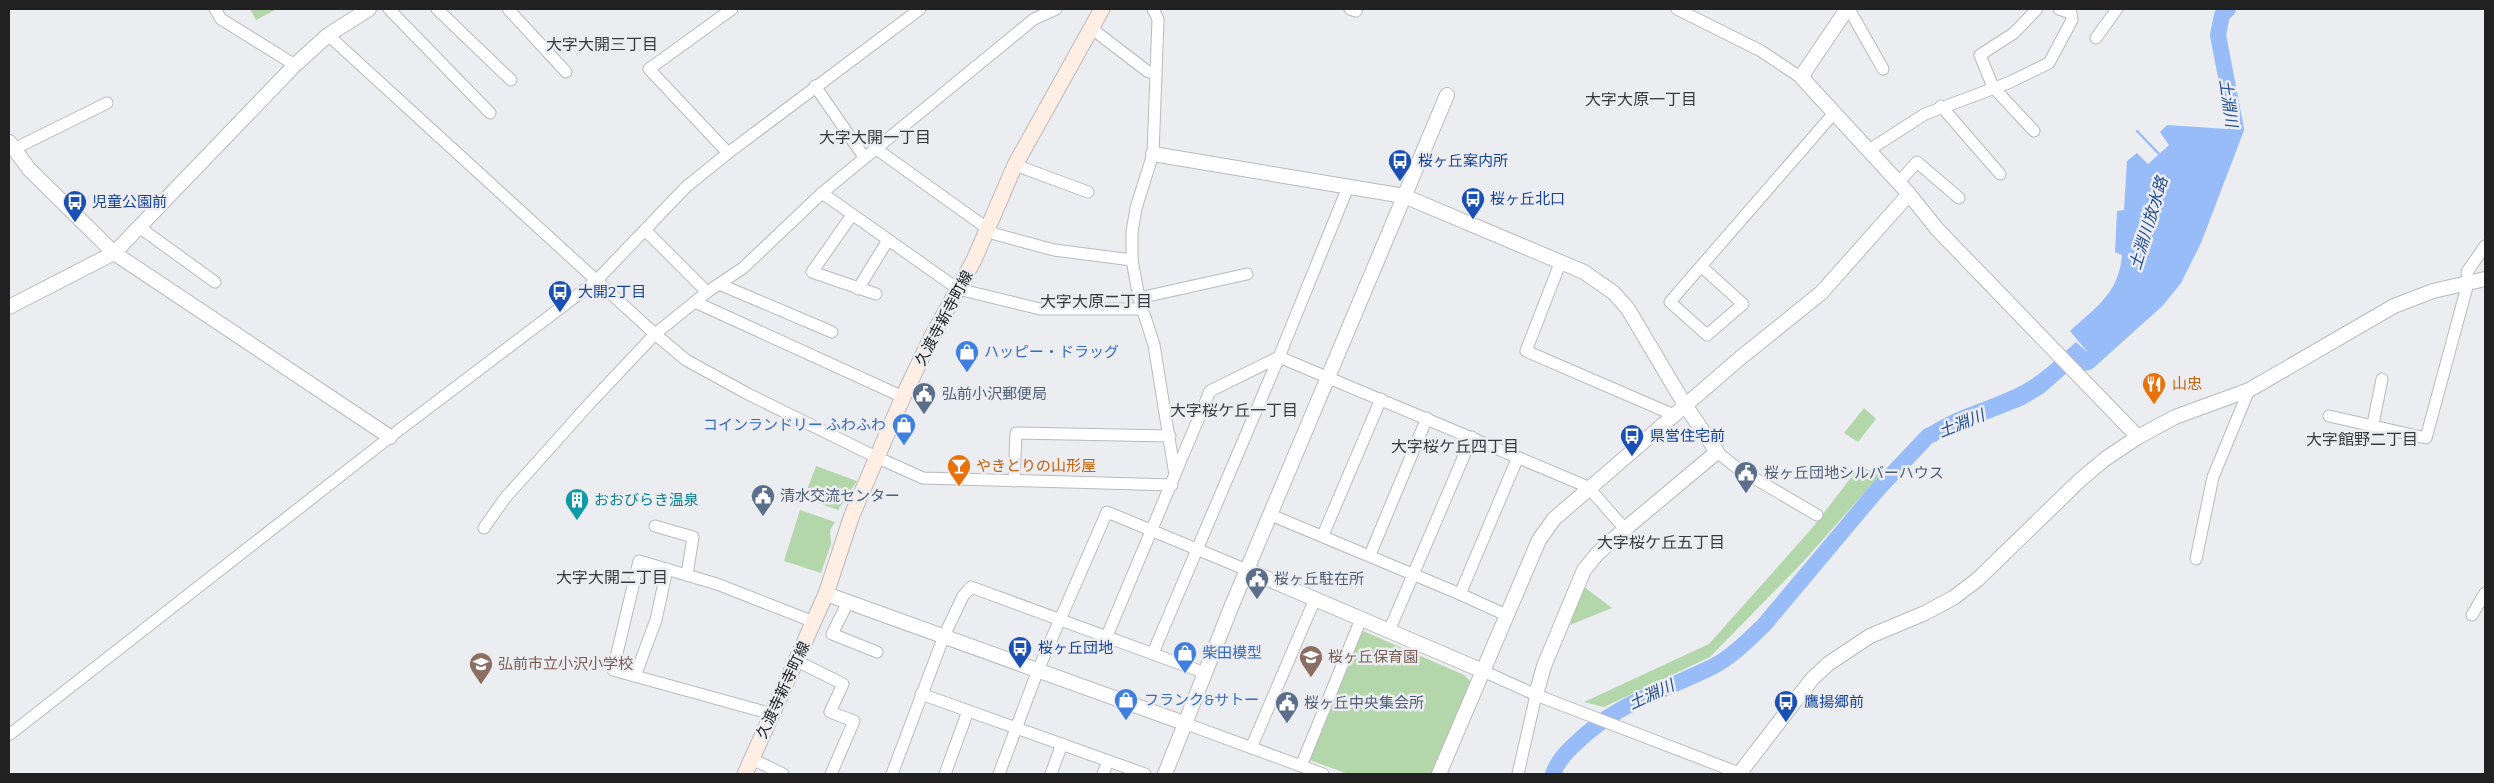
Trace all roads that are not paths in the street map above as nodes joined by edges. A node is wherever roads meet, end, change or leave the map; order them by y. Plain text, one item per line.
1 (216, 9) edge
2 (369, 9) edge
3 (388, 9) edge
4 (437, 9) edge
5 (508, 9) edge
6 (732, 9) edge
7 (920, 9) edge
8 (1056, 9) edge
9 (1102, 9) edge
10 (1154, 9) edge
11 (1350, 9) edge
12 (1357, 9) edge
13 (1678, 9) edge
14 (1848, 9) edge
15 (2036, 9) edge
16 (2059, 9) edge
17 (2117, 9) edge
18 (1091, 28) junction
19 (328, 35) junction
20 (2096, 38) dead end
21 (295, 65) junction
22 (1883, 69) dead end
23 (566, 72) dead end
24 (1156, 74) junction
25 (1803, 79) junction
26 (511, 80) dead end
27 (815, 86) junction
28 (1993, 87) junction
29 (1447, 95) dead end
30 (107, 103) dead end
31 (1942, 106) junction
32 (490, 113) dead end
33 (1834, 113) junction
34 (2034, 131) dead end
35 (12, 145) edge
36 (875, 148) junction
37 (1869, 150) junction
38 (728, 153) junction
39 (1153, 154) junction
40 (864, 157) junction
41 (1015, 166) junction
42 (2000, 174) dead end
43 (1899, 182) junction
44 (1348, 187) junction
45 (1088, 192) dead end
46 (822, 193) junction
47 (1909, 194) junction
48 (1404, 196) junction
49 (1959, 198) dead end
50 (852, 215) junction
51 (139, 227) junction
52 (988, 228) junction
53 (645, 230) junction
54 (888, 240) junction
55 (2485, 246) edge
56 (114, 253) junction
57 (1132, 260) junction
58 (1561, 261) junction
59 (1702, 268) junction
60 (1247, 274) dead end
61 (2485, 279) edge
62 (596, 281) junction
63 (215, 282) dead end
64 (2468, 283) junction
65 (719, 284) junction
66 (858, 289) junction
67 (958, 289) junction
68 (707, 292) junction
69 (876, 294) dead end
70 (695, 302) junction
71 (1141, 304) junction
72 (9, 307) edge
73 (832, 332) dead end
74 (656, 334) junction
75 (1279, 357) junction
76 (1329, 377) junction
77 (2382, 379) dead end
78 (2249, 390) junction
79 (903, 397) junction
80 (1381, 399) junction
81 (1685, 405) junction
82 (1674, 415) junction
83 (2329, 416) dead end
84 (1427, 418) junction
85 (2373, 424) junction
86 (1170, 436) junction
87 (390, 437) junction
88 (1472, 437) junction
89 (2138, 438) junction
90 (1717, 452) junction
91 (876, 457) junction
92 (1518, 457) junction
93 (1014, 480) junction
94 (1173, 481) junction
95 (1588, 487) junction
96 (1271, 515) junction
97 (1817, 515) dead end
98 (655, 526) dead end
99 (484, 528) dead end
100 (1625, 529) junction
101 (1152, 531) junction
102 (1323, 536) junction
103 (1197, 550) junction
104 (1370, 555) junction
105 (2196, 559) dead end
106 (666, 569) junction
107 (1247, 570) junction
108 (1415, 574) junction
109 (687, 576) junction
110 (2485, 593) edge
111 (826, 594) junction
112 (1460, 594) junction
113 (1315, 599) junction
114 (848, 602) junction
115 (1506, 615) junction
116 (2472, 615) dead end
117 (1061, 618) junction
118 (1361, 619) junction
119 (814, 622) junction
120 (1389, 631) junction
121 (944, 636) junction
122 (1107, 636) junction
123 (877, 652) dead end
124 (1153, 653) junction
125 (797, 661) junction
126 (1038, 670) junction
127 (1483, 671) junction
128 (1205, 673) junction
129 (635, 676) junction
130 (921, 694) junction
131 (1536, 695) junction
132 (968, 711) junction
133 (772, 714) junction
134 (1184, 723) junction
135 (1016, 728) junction
136 (9, 735) edge
137 (1062, 744) junction
138 (1251, 748) junction
139 (752, 759) junction
140 (1108, 761) junction
141 (1300, 766) junction
142 (745, 774) edge
143 (783, 774) edge
144 (831, 774) edge
145 (892, 774) edge
146 (944, 774) edge
147 (999, 774) edge
148 (1051, 774) edge
149 (1103, 774) edge
150 (1145, 774) edge
151 (1164, 774) edge
152 (1323, 774) edge
153 (1439, 774) edge
154 (1518, 774) edge
155 (1739, 774) edge

1 - 21 street
2 - 19 street
3 - 32 street
4 - 26 street
5 - 23 street
6 - 38 street
7 - 27 street
8 - 36 street
9 - 18 main road, 久渡寺新寺町線
10 - 24 street
11 - 12 street
13 - 25 street
14 - 22 street
14 - 25 street
15 - 28 street
16 - 28 street
17 - 20 street
18 - 24 street
18 - 41 main road, 久渡寺新寺町線
19 - 21 street
19 - 62 street
21 - 51 street
24 - 39 street
25 - 33 street
27 - 38 street
27 - 40 street
28 - 31 street
28 - 34 street
29 - 48 street
30 - 35 street
31 - 37 street
31 - 42 street
33 - 37 street
33 - 59 street
35 - 56 street
36 - 40 street
36 - 52 street
37 - 43 street
38 - 53 street
39 - 44 street
39 - 57 street
40 - 46 street
41 - 45 street
41 - 52 main road, 久渡寺新寺町線
43 - 47 street
43 - 49 street
44 - 48 street
44 - 75 street
46 - 50 street
46 - 65 street
47 - 81 street
47 - 89 street
48 - 58 street
48 - 76 street
50 - 54 street
50 - 66 street
51 - 56 street
51 - 63 street
52 - 57 street
52 - 67 main road, 久渡寺新寺町線
53 - 62 street
53 - 68 street
54 - 66 street
54 - 67 street
55 - 64 street
56 - 72 street
56 - 87 street
57 - 71 street
58 - 81 street
58 - 82 street
59 - 59 street
60 - 71 street
61 - 64 street
62 - 74 street
62 - 87 street
64 - 78 street
64 - 85 street
65 - 68 street
65 - 73 street
66 - 69 street
67 - 71 street
67 - 79 main road, 久渡寺新寺町線
68 - 70 street
70 - 74 street
70 - 79 street
71 - 86 street
74 - 91 street
74 - 99 street
75 - 76 street
75 - 94 street
75 - 103 street
76 - 80 street
76 - 96 street
77 - 85 street
78 - 89 street
78 - 105 street
79 - 91 main road, 久渡寺新寺町線
80 - 84 street
80 - 102 street
81 - 82 street
81 - 90 street
82 - 95 street
83 - 85 street
84 - 88 street
84 - 104 street
86 - 93 street
86 - 94 street
87 - 136 street
88 - 92 street
88 - 108 street
89 - 155 street
90 - 97 street
90 - 100 street
91 - 93 street
91 - 111 main road, 久渡寺新寺町線
92 - 95 street
92 - 112 street
93 - 94 street
94 - 101 street
95 - 100 street
95 - 115 street
96 - 102 street
96 - 107 street
98 - 109 street
100 - 131 street
101 - 103 street
101 - 117 street
101 - 122 street
102 - 104 street
103 - 107 street
103 - 124 street
104 - 108 street
106 - 109 street
106 - 129 street
106 - 129 street
107 - 113 street
107 - 128 street
108 - 112 street
108 - 120 street
109 - 119 street
110 - 116 street
111 - 114 street
111 - 119 main road, 久渡寺新寺町線
112 - 115 street
113 - 118 street
113 - 138 street
114 - 121 street
114 - 123 street
115 - 127 street
117 - 121 street
117 - 122 street
117 - 126 street
118 - 120 street
118 - 141 street
119 - 125 main road, 久渡寺新寺町線
120 - 127 street
121 - 126 street
121 - 130 street
122 - 124 street
124 - 128 street
125 - 133 main road, 久渡寺新寺町線
125 - 144 street
126 - 134 street
126 - 135 street
127 - 131 street
127 - 153 street
128 - 134 street
129 - 133 street
130 - 132 street
130 - 145 street
131 - 154 street
131 - 155 street
132 - 135 street
132 - 146 street
133 - 139 main road, 久渡寺新寺町線
134 - 138 street
134 - 151 street
135 - 137 street
135 - 147 street
137 - 140 street
137 - 148 street
138 - 141 street
139 - 142 main road, 久渡寺新寺町線
139 - 143 street
140 - 149 street
140 - 150 street
141 - 152 street

